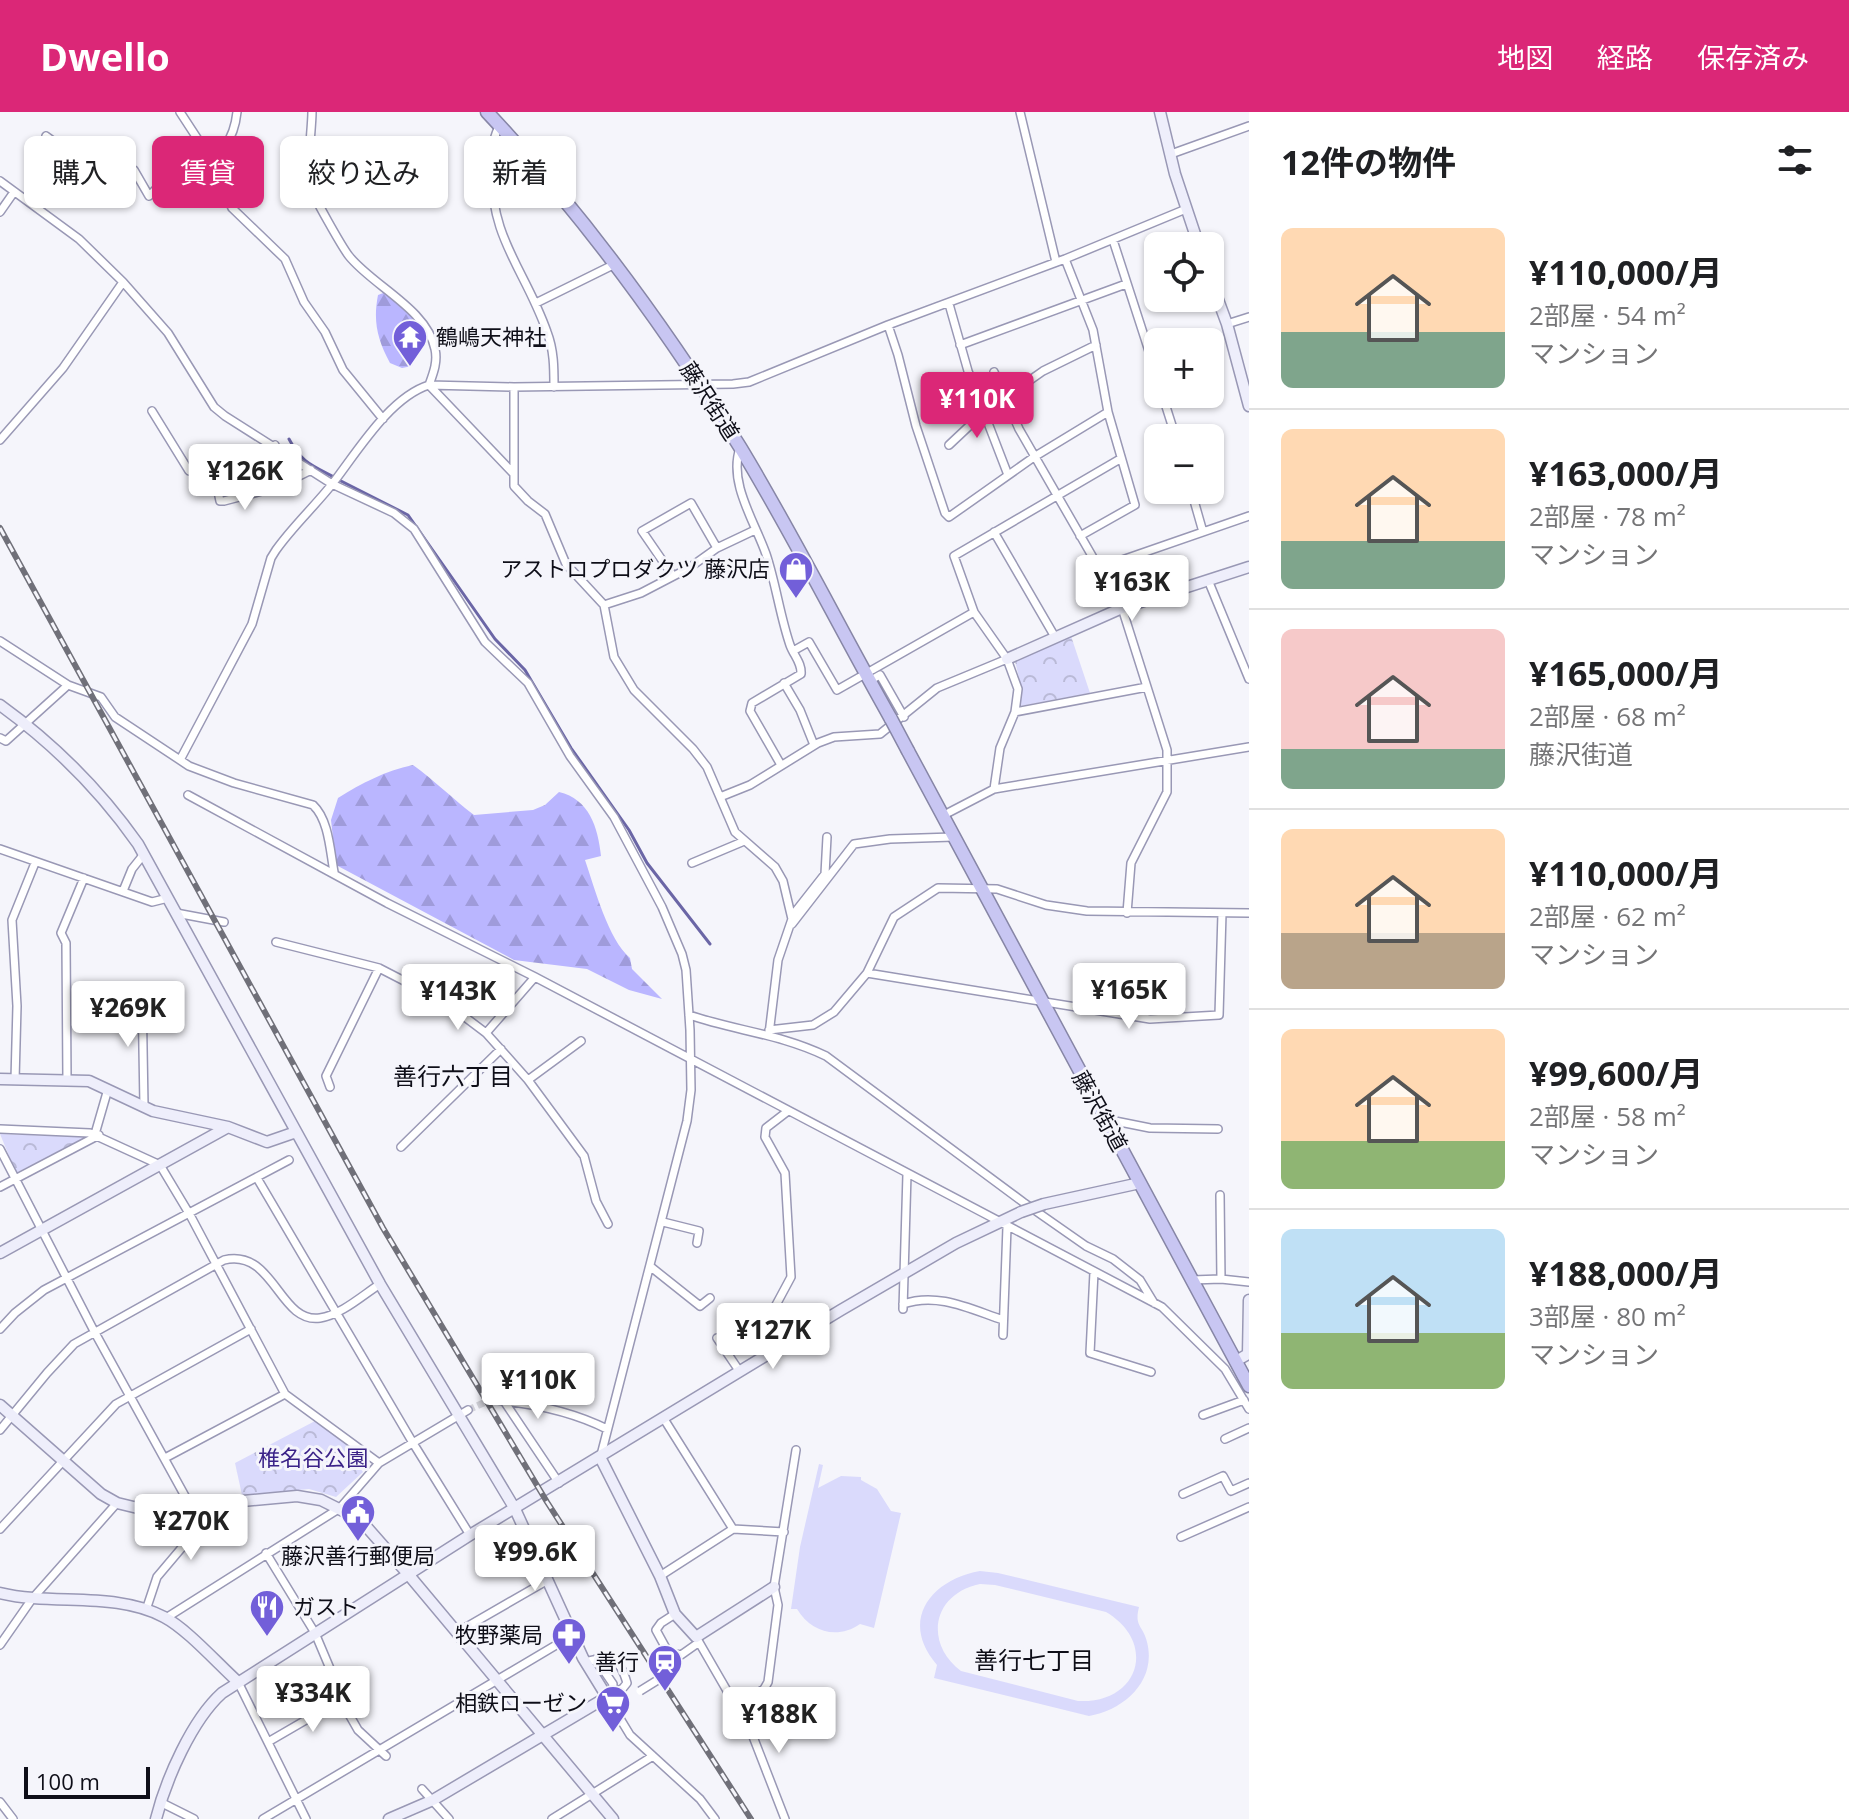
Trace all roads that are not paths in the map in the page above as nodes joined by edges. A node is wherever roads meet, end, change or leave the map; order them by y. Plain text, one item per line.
1 (180, 112) edge
2 (237, 112) edge
3 (312, 112) edge
4 (1020, 112) edge
5 (1160, 112) edge
6 (493, 116) edge
7 (1249, 126) edge
8 (196, 136) edge
9 (232, 136) edge
10 (1171, 154) junction
11 (136, 173) edge
12 (0, 181) edge
13 (14, 192) junction
14 (152, 193) edge
15 (232, 208) edge
16 (1186, 209) junction
17 (0, 212) edge
18 (1194, 232) edge
19 (1113, 240) junction
20 (1065, 259) junction
21 (1056, 262) junction
22 (615, 264) junction
23 (123, 282) junction
24 (1126, 284) junction
25 (1083, 301) junction
26 (536, 303) junction
27 (949, 304) junction
28 (1223, 312) edge
29 (1249, 317) edge
30 (1227, 324) junction
31 (888, 325) junction
32 (1144, 337) edge
33 (960, 345) junction
34 (1096, 345) junction
35 (994, 372) dead end
36 (429, 385) junction
37 (700, 385) junction
38 (514, 387) junction
39 (554, 387) junction
40 (1006, 397) junction
41 (1249, 406) edge
42 (152, 411) dead end
43 (982, 411) junction
44 (1108, 412) junction
45 (383, 419) junction
46 (0, 440) edge
47 (275, 445) junction
48 (949, 445) dead end
49 (740, 448) junction
50 (1034, 457) junction
51 (1120, 459) junction
52 (213, 468) junction
53 (311, 470) junction
54 (513, 474) junction
55 (1008, 475) junction
56 (332, 484) junction
57 (1057, 496) junction
58 (1195, 504) edge
59 (1249, 516) edge
60 (755, 530) junction
61 (994, 532) junction
62 (1203, 532) junction
63 (1080, 536) junction
64 (717, 548) junction
65 (1249, 567) edge
66 (1099, 568) junction
67 (673, 576) junction
68 (1208, 580) junction
69 (604, 605) junction
70 (1122, 608) junction
71 (974, 612) junction
72 (1055, 637) junction
73 (0, 641) edge
74 (793, 651) junction
75 (1007, 659) junction
76 (867, 678) junction
77 (1249, 679) edge
78 (784, 683) junction
79 (68, 685) junction
80 (1147, 687) junction
81 (0, 705) edge
82 (1015, 712) junction
83 (898, 718) junction
84 (24, 722) junction
85 (0, 738) edge
86 (814, 745) junction
87 (1249, 747) edge
88 (1169, 759) junction
89 (180, 760) junction
90 (781, 765) junction
91 (994, 789) junction
92 (188, 795) dead end
93 (720, 797) junction
94 (942, 816) junction
95 (827, 837) dead end
96 (953, 837) junction
97 (742, 842) junction
98 (0, 849) edge
99 (144, 854) junction
100 (35, 863) junction
101 (692, 863) dead end
102 (334, 872) junction
103 (84, 878) junction
104 (981, 888) junction
105 (123, 891) junction
106 (168, 898) junction
107 (176, 913) junction
108 (1127, 913) junction
109 (1222, 913) junction
110 (1249, 913) edge
111 (792, 916) junction
112 (0, 918) edge
113 (12, 920) junction
114 (224, 922) dead end
115 (791, 926) junction
116 (276, 942) dead end
117 (379, 968) junction
118 (867, 973) junction
119 (535, 977) junction
120 (142, 991) dead end
121 (1041, 1002) junction
122 (689, 1015) junction
123 (769, 1032) junction
124 (486, 1033) junction
125 (581, 1041) dead end
126 (501, 1049) junction
127 (691, 1059) junction
128 (0, 1079) edge
129 (67, 1079) junction
130 (15, 1080) junction
131 (528, 1080) junction
132 (330, 1087) dead end
133 (108, 1089) junction
134 (144, 1106) junction
135 (788, 1111) junction
136 (1105, 1119) junction
137 (228, 1127) junction
138 (0, 1129) edge
139 (1218, 1129) dead end
140 (296, 1132) junction
141 (97, 1135) junction
142 (401, 1147) dead end
143 (0, 1149) edge
144 (289, 1160) dead end
145 (160, 1165) junction
146 (907, 1174) junction
147 (257, 1178) junction
148 (15, 1179) junction
149 (1140, 1183) junction
150 (0, 1187) edge
151 (1220, 1195) dead end
152 (190, 1215) junction
153 (663, 1222) junction
154 (608, 1224) dead end
155 (1003, 1225) junction
156 (42, 1229) junction
157 (697, 1243) dead end
158 (0, 1253) edge
159 (216, 1264) junction
160 (651, 1267) junction
161 (1094, 1272) junction
162 (904, 1273) junction
163 (67, 1278) junction
164 (1221, 1279) junction
165 (1192, 1280) junction
166 (1249, 1282) edge
167 (380, 1284) junction
168 (710, 1298) dead end
169 (1249, 1301) edge
170 (1154, 1303) junction
171 (335, 1313) junction
172 (1003, 1320) junction
173 (0, 1329) edge
174 (251, 1329) junction
175 (94, 1331) junction
176 (1003, 1335) dead end
177 (717, 1338) dead end
178 (774, 1351) junction
179 (1244, 1357) edge
180 (740, 1372) junction
181 (1151, 1372) dead end
182 (1249, 1386) edge
183 (130, 1394) junction
184 (285, 1394) junction
185 (492, 1399) tunnel mouth
186 (1244, 1400) junction
187 (504, 1401) junction
188 (0, 1405) edge
189 (1249, 1409) edge
190 (464, 1412) junction
191 (1203, 1415) dead end
192 (13, 1416) junction
193 (664, 1419) junction
194 (1249, 1428) edge
195 (607, 1429) junction
196 (0, 1430) edge
197 (1225, 1439) dead end
198 (413, 1443) junction
199 (796, 1450) dead end
200 (600, 1457) junction
201 (165, 1458) junction
202 (62, 1460) junction
203 (379, 1463) junction
204 (559, 1483) junction
205 (1249, 1483) edge
206 (1183, 1494) dead end
207 (117, 1503) junction
208 (191, 1507) junction
209 (1249, 1507) edge
210 (340, 1508) junction
211 (515, 1509) junction
212 (0, 1529) edge
213 (733, 1529) junction
214 (784, 1532) junction
215 (470, 1535) junction
216 (1181, 1537) dead end
217 (266, 1553) junction
218 (408, 1574) junction
219 (660, 1576) junction
220 (548, 1580) junction
221 (774, 1587) junction
222 (0, 1593) edge
223 (32, 1599) junction
224 (146, 1610) junction
225 (675, 1614) junction
226 (166, 1618) junction
227 (315, 1633) junction
228 (456, 1633) junction
229 (573, 1635) junction
230 (697, 1640) junction
231 (0, 1645) edge
232 (590, 1660) junction
233 (669, 1673) dead end
234 (496, 1681) junction
235 (238, 1682) junction
236 (640, 1691) dead end
237 (610, 1696) junction
238 (342, 1699) junction
239 (737, 1707) junction
240 (543, 1735) junction
241 (268, 1742) junction
242 (383, 1753) junction
243 (653, 1756) junction
244 (422, 1789) dead end
245 (591, 1795) junction
246 (297, 1800) junction
247 (433, 1800) junction
248 (0, 1802) edge
249 (160, 1802) junction
250 (13, 1819) edge
251 (156, 1819) edge
252 (194, 1819) edge
253 (263, 1819) edge
254 (306, 1819) edge
255 (389, 1819) edge
256 (449, 1819) edge
257 (552, 1819) edge
258 (613, 1819) edge
259 (715, 1819) edge
260 (785, 1819) edge

1 - 8 street
2 - 9 street
3 - 36 street
4 - 21 street
5 - 10 street
6 - 22 highway, 藤沢街道
6 - 26 street
7 - 10 street
10 - 16 street
11 - 14 street
12 - 13 street
13 - 17 street
13 - 23 street
15 - 45 street
16 - 18 street
16 - 19 street
19 - 20 street
19 - 24 street
20 - 21 street
20 - 25 street
21 - 27 street
22 - 26 street
22 - 37 highway, 藤沢街道
23 - 46 street
23 - 47 street
24 - 25 street
24 - 32 street
25 - 33 street
25 - 34 street
26 - 39 street
27 - 31 street
27 - 33 street
28 - 30 street
29 - 30 street
30 - 41 street
31 - 37 street
31 - 55 street
33 - 43 street
34 - 40 street
34 - 44 street
35 - 40 street
36 - 38 street
36 - 45 street
36 - 54 street
37 - 39 street
37 - 49 highway, 藤沢街道
38 - 39 street
38 - 54 street
40 - 43 street
40 - 50 street
42 - 52 street
43 - 48 street
43 - 55 street
44 - 50 street
44 - 51 street
45 - 56 street
47 - 52 street
47 - 53 street
49 - 60 street
49 - 76 highway, 藤沢街道
50 - 55 street
50 - 57 street
51 - 57 street
51 - 63 street
52 - 53 street
53 - 56 street
54 - 69 street
56 - 89 street
56 - 122 street
57 - 61 street
57 - 63 street
58 - 62 street
59 - 62 street
60 - 64 street
60 - 74 street
61 - 71 street
61 - 72 street
62 - 66 street
63 - 66 street
64 - 67 street
64 - 67 street
65 - 68 street
66 - 70 street
67 - 69 street
68 - 70 street
68 - 77 street
69 - 93 street
70 - 72 street
70 - 80 street
71 - 75 street
71 - 76 street
72 - 75 street
73 - 79 street
74 - 76 street
74 - 78 street
75 - 82 street
75 - 83 street
76 - 83 highway, 藤沢街道
78 - 86 street
78 - 90 street
79 - 84 street
79 - 89 street
80 - 82 street
80 - 88 street
81 - 84 street
82 - 91 street
83 - 86 street
83 - 94 highway, 藤沢街道, bridge
84 - 85 street
84 - 99 street
86 - 90 street
87 - 88 street
88 - 91 street
88 - 108 street
89 - 102 street
90 - 93 street
91 - 94 street
92 - 102 street
93 - 97 street
94 - 96 highway, 藤沢街道
95 - 111 street
96 - 104 highway, 藤沢街道
96 - 115 street
97 - 101 street
97 - 111 street
98 - 100 street
99 - 105 street
99 - 106 street
100 - 103 street
100 - 113 street
102 - 119 street
103 - 105 street
103 - 129 street
104 - 108 street
104 - 118 street
104 - 121 highway, 藤沢街道
105 - 106 street
106 - 107 street
107 - 114 street
107 - 140 street
108 - 109 street
109 - 110 street
109 - 121 street
111 - 115 street
112 - 113 street
113 - 130 street
115 - 123 street
116 - 117 street
117 - 124 street
117 - 132 street
118 - 121 street
118 - 123 street
119 - 124 street
119 - 127 street
120 - 134 street
121 - 136 highway, 藤沢街道
122 - 123 street
122 - 127 street
123 - 170 street
124 - 126 street
125 - 131 street
126 - 131 street
126 - 142 street
127 - 135 street
127 - 153 street
128 - 130 street
129 - 130 street
129 - 133 street
131 - 154 street
133 - 134 street
133 - 141 street
134 - 137 street
135 - 146 street
135 - 178 street
136 - 139 street
136 - 149 highway, 藤沢街道
137 - 140 street
137 - 145 street
138 - 141 street
140 - 167 street
141 - 145 street
141 - 148 street
143 - 148 street
144 - 147 street
145 - 152 street
145 - 156 street
146 - 155 street
146 - 162 street
147 - 152 street
147 - 171 street
148 - 150 street
148 - 156 street
149 - 155 street, bridge
149 - 165 highway, 藤沢街道
151 - 164 street
152 - 159 street
152 - 163 street
153 - 157 street
153 - 160 street
155 - 161 street
155 - 162 street
155 - 172 street
156 - 158 street
156 - 163 street
159 - 171 street
159 - 174 street
159 - 175 street
160 - 168 street
160 - 195 street
161 - 170 street
161 - 181 street
162 - 172 street
162 - 178 street
163 - 173 street
163 - 175 street
164 - 165 street
164 - 166 street
165 - 179 highway, 藤沢街道
167 - 171 street
167 - 190 street
169 - 179 street
170 - 186 street
171 - 198 street
172 - 176 street
174 - 183 street
174 - 184 street
175 - 183 street
175 - 192 street
177 - 180 street
178 - 180 street
179 - 182 highway, 藤沢街道
180 - 193 street
183 - 201 street
183 - 202 street
184 - 201 street
184 - 203 street
185 - 187 street
186 - 189 street
186 - 191 street
187 - 195 street
187 - 204 street
188 - 192 street
190 - 198 street
190 - 211 street
192 - 196 street
192 - 202 street
193 - 200 street
193 - 213 street
194 - 197 street
195 - 200 street
198 - 203 street
198 - 215 street
199 - 214 street
200 - 204 street
200 - 219 street
201 - 208 street
202 - 207 street
202 - 212 street
203 - 210 street
204 - 211 street
205 - 206 street
207 - 208 street
207 - 223 street
208 - 210 street
208 - 224 street
209 - 216 street
210 - 217 street
210 - 218 street
211 - 215 street
211 - 220 street
213 - 214 street
213 - 219 street
214 - 221 street
215 - 218 street
217 - 226 street
217 - 227 street
218 - 227 street
218 - 228 street
219 - 225 street
220 - 228 street
220 - 229 street
221 - 230 street
221 - 239 street
222 - 223 street
223 - 224 street
223 - 231 street
224 - 226 street
225 - 230 street
225 - 230 street
226 - 235 street
227 - 235 street
227 - 238 street
228 - 234 street
229 - 232 street
229 - 234 street
230 - 239 street
232 - 237 street
232 - 237 street
233 - 236 street, bridge
234 - 240 street
234 - 242 street
235 - 241 street
235 - 249 street
237 - 240 street
237 - 243 street
238 - 241 street
238 - 242 street
239 - 260 street
240 - 245 street
240 - 247 street
241 - 246 street
242 - 246 street
243 - 245 street
243 - 259 street
244 - 247 street
245 - 257 street
245 - 258 street
246 - 253 street
246 - 254 street
247 - 255 street
247 - 256 street
248 - 250 street
249 - 251 street
249 - 252 street

